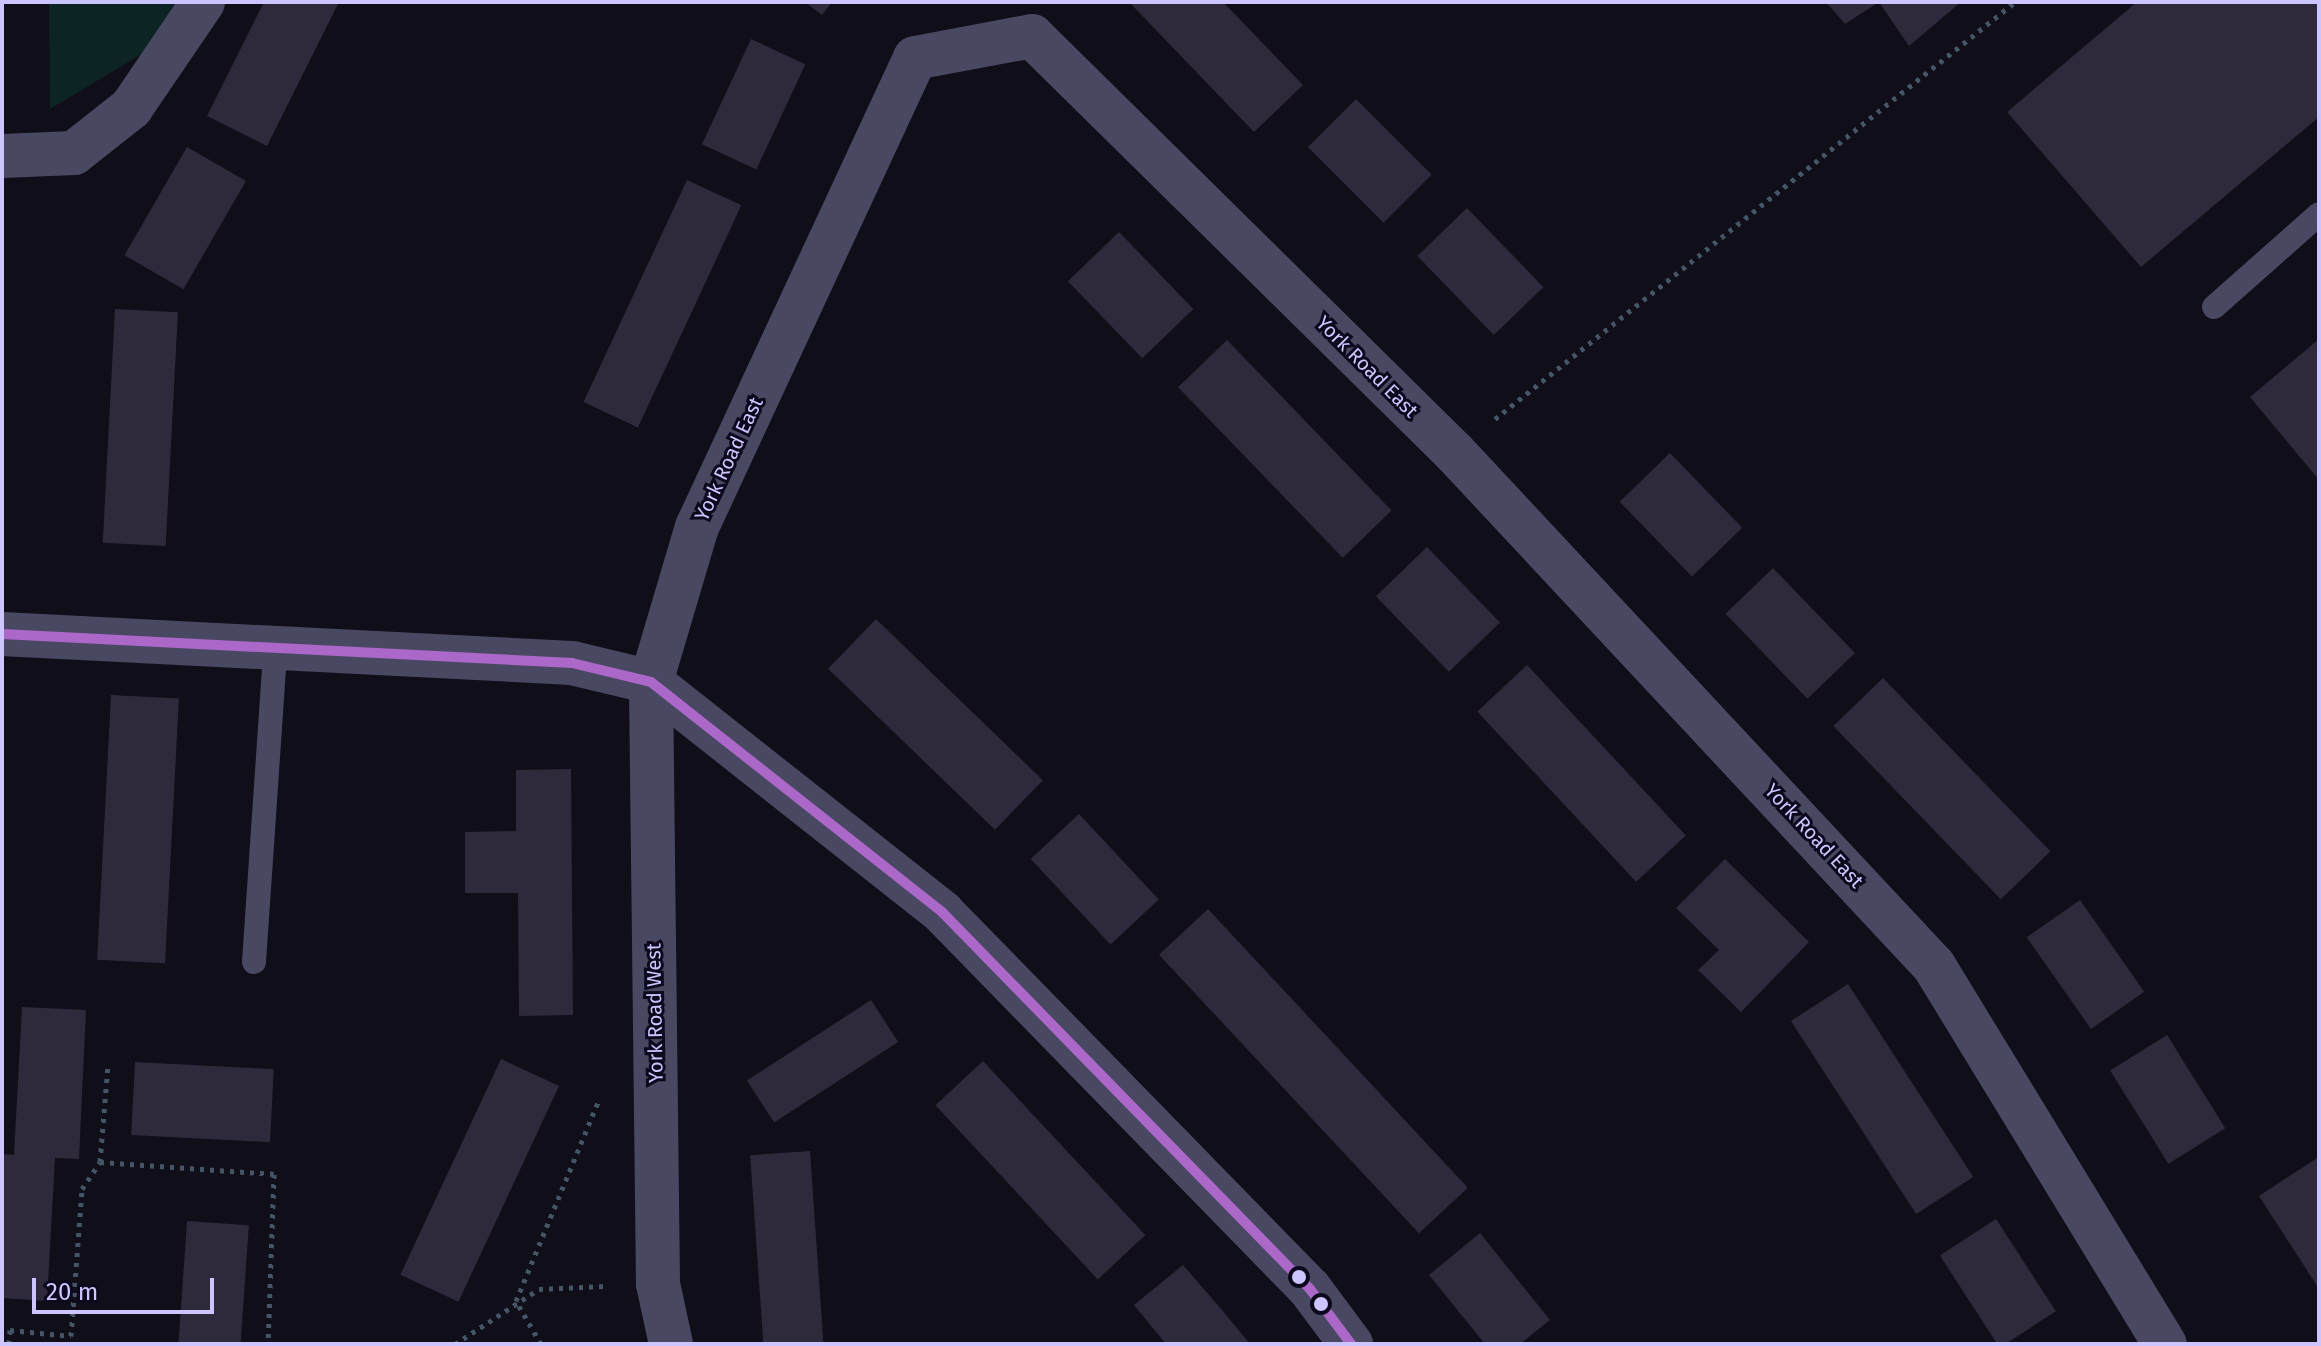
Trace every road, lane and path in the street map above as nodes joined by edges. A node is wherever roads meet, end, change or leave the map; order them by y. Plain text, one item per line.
1 (203, 2) edge
2 (2015, 2) edge
3 (2, 156) edge
4 (2319, 214) edge
5 (2214, 307) dead end
6 (1454, 452) junction
7 (2, 634) edge
8 (275, 650) junction
9 (651, 682) junction
10 (254, 962) dead end
11 (108, 1065) dead end
12 (656, 1090) junction
13 (100, 1162) junction
14 (658, 1284) junction
15 (516, 1301) junction
16 (9, 1344) edge
17 (268, 1344) edge
18 (455, 1344) edge
19 (541, 1344) edge
20 (671, 1344) edge
21 (1351, 1344) edge
22 (2165, 1344) edge

1 - 3 street
2 - 6 path
4 - 5 lane
6 - 9 street, York Road East
6 - 22 street, York Road East
7 - 8 street
8 - 9 street
8 - 10 lane
9 - 12 street, York Road West
9 - 21 street
11 - 13 path
12 - 14 street, York Road West
12 - 15 path
13 - 16 path
13 - 17 path
14 - 15 path
14 - 20 street, York Road West
15 - 18 path
15 - 19 path

